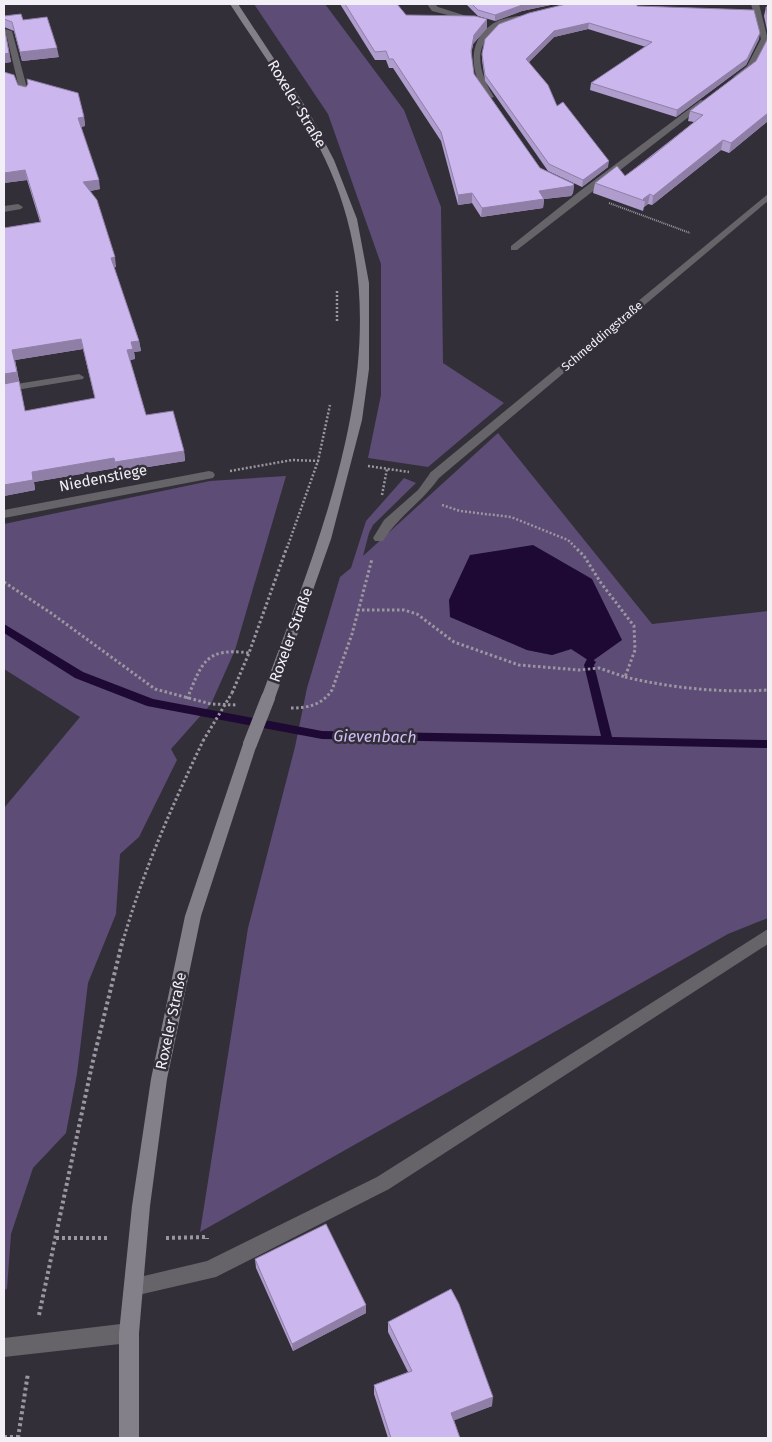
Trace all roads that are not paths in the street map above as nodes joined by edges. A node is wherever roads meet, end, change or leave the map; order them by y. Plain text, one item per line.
1 (234, 4) edge
2 (432, 4) edge
3 (756, 4) edge
4 (525, 15) edge
5 (495, 26) junction
6 (8, 31) edge
7 (726, 85) edge
8 (24, 92) edge
9 (710, 97) edge
10 (496, 105) edge
11 (768, 197) edge
12 (18, 207) dead end
13 (4, 209) edge
14 (514, 248) dead end
15 (79, 377) dead end
16 (4, 389) edge
17 (208, 475) road end
18 (435, 475) joint
19 (4, 514) edge
20 (379, 538) dead end
21 (768, 936) edge
22 (134, 1287) junction
23 (129, 1333) junction
24 (4, 1348) edge
25 (129, 1438) edge

1 - 22 main road, Roxeler Straße, bridge
2 - 5 street
3 - 7 street
4 - 5 street
5 - 10 street
6 - 8 street
9 - 14 street
11 - 18 street, Schmeddingstraße
12 - 13 street
15 - 16 street
17 - 19 street, Niedenstiege
18 - 20 lane, Schmeddingstraße
21 - 22 street
22 - 23 main road, Roxeler Straße
23 - 24 street
23 - 25 main road, Roxeler Straße

